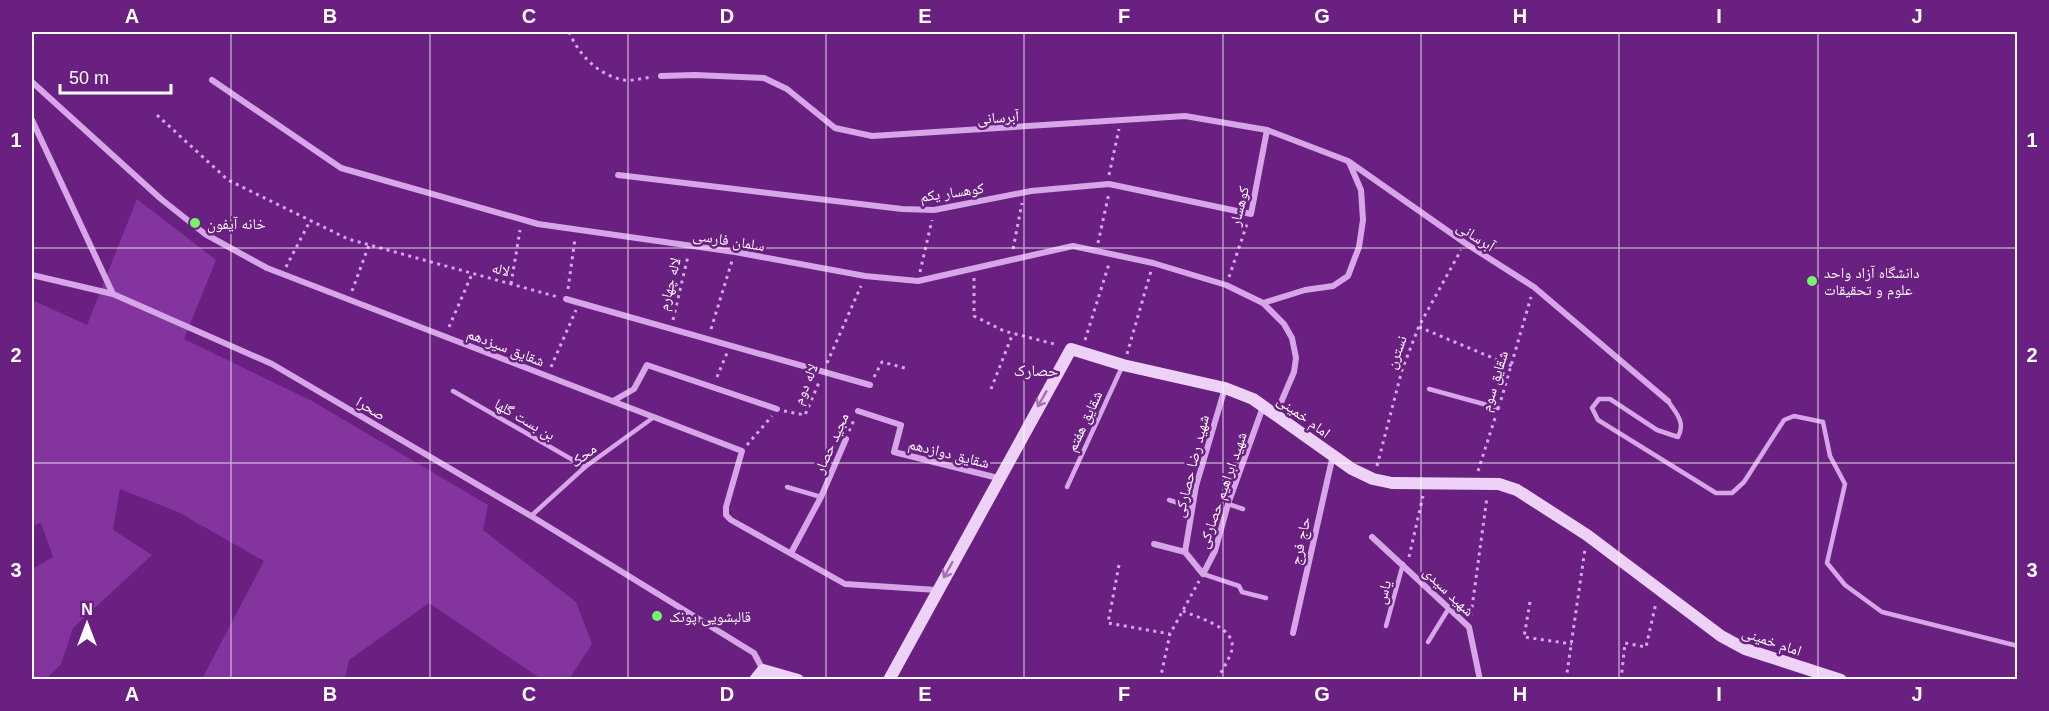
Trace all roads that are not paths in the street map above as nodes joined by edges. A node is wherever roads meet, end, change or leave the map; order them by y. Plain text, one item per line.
1 (661, 76) road end
2 (212, 80) dead end
3 (32, 82) edge
4 (32, 120) edge
5 (1267, 130) junction
6 (1348, 161) junction
7 (618, 175) dead end
8 (1251, 214) joint
9 (32, 274) edge
10 (113, 294) junction
11 (566, 299) road end
12 (1263, 303) junction
13 (1123, 364) junction
14 (870, 385) road end
15 (1225, 388) junction
16 (1429, 389) dead end
17 (453, 391) dead end
18 (613, 401) junction
19 (1668, 401) joint
20 (1263, 405) junction
21 (1498, 408) road end
22 (777, 410) road end
23 (858, 411) road end
24 (1276, 414) junction
25 (654, 417) junction
26 (846, 439) road end
27 (1333, 455) junction
28 (585, 467) junction
29 (998, 478) junction
30 (787, 487) dead end
31 (1067, 487) dead end
32 (821, 497) junction
33 (1169, 500) dead end
34 (1228, 504) junction
35 (1191, 507) junction
36 (1243, 509) dead end
37 (531, 516) junction
38 (1372, 537) dead end
39 (1154, 544) dead end
40 (1185, 552) junction
41 (791, 553) junction
42 (1405, 565) junction
43 (1203, 574) junction
44 (937, 590) junction
45 (1266, 598) dead end
46 (1449, 608) junction
47 (1386, 626) dead end
48 (1293, 633) dead end
49 (1428, 642) dead end
50 (2018, 646) edge
51 (759, 675) edge
52 (798, 680) edge
53 (889, 680) edge
54 (1480, 680) edge
55 (1841, 680) edge

1 - 5 street, آبرسانی
2 - 12 street, سلمان فارسی
3 - 18 street, شقایق سیزدهم
4 - 10 street
5 - 6 street, آبرسانی
5 - 8 street, کوهسار
6 - 12 street
6 - 19 street, آبرسانی
7 - 8 street, کوهسار یکم
9 - 10 street, صحرا
10 - 37 street, صحرا
11 - 14 street
12 - 24 street
13 - 15 street, امام خمینی
13 -> 29 street, امام خمینی
13 - 31 lane, شقایق هفتم
15 - 20 street, امام خمینی
15 - 35 street, شهید رضا حصارکی
16 - 21 lane
17 - 28 lane, بن بست گلها
18 - 22 street, لاله دوم
18 - 25 street, شقایق سیزدهم
19 - 50 lane
20 - 24 street, امام خمینی
20 - 34 street, شهید ابراهیم حصارکی
23 - 29 street, شقایق دوازدهم
24 - 27 street, امام خمینی
25 - 28 lane, محک
25 - 41 street, شقایق سیزدهم
26 - 32 street, مجید حصار
27 - 48 street, حاج فرج
27 - 55 street, امام خمینی
28 - 37 lane, محک
29 -> 44 street
30 - 32 lane
32 - 41 street, مجید حصار
33 - 35 lane
34 - 36 lane
34 - 43 street, شهید ابراهیم حصارکی
35 - 40 street, شهید رضا حصارکی
37 - 51 street, صحرا
38 - 42 street, شهید سیدی
39 - 40 street
40 - 43 street
41 - 44 street
42 - 46 street, شهید سیدی
42 - 47 lane, یاس
43 - 45 lane
44 - 53 street
46 - 49 lane
46 - 54 street, شهید سیدی
51 - 52 street

